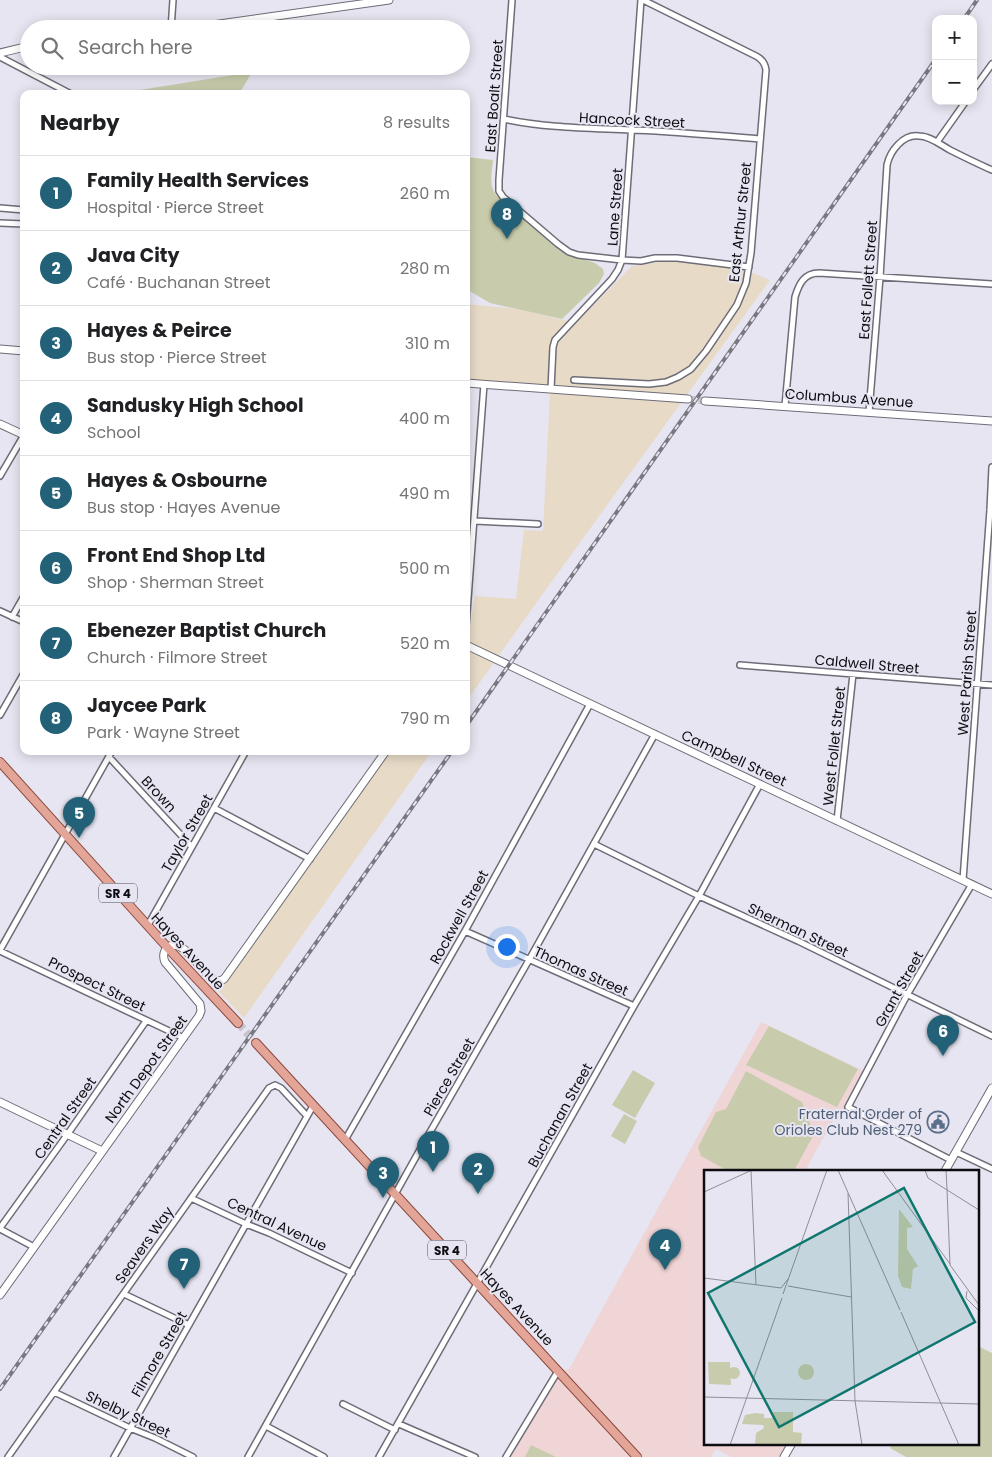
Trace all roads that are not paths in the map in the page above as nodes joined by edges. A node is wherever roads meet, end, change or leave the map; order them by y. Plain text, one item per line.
1 (173, 0) edge
2 (389, 0) edge
3 (512, 0) edge
4 (642, 0) edge
5 (172, 20) edge
6 (248, 20) edge
7 (20, 48) edge
8 (0, 53) edge
9 (0, 57) edge
10 (992, 64) edge
11 (20, 67) edge
12 (35, 75) edge
13 (977, 85) edge
14 (63, 90) edge
15 (963, 105) edge
16 (504, 119) junction
17 (632, 130) junction
18 (760, 139) junction
19 (937, 142) junction
20 (992, 170) edge
21 (0, 208) edge
22 (20, 210) edge
23 (0, 223) edge
24 (20, 224) edge
25 (622, 260) junction
26 (749, 267) junction
27 (880, 277) junction
28 (992, 284) edge
29 (0, 349) edge
30 (20, 351) edge
31 (574, 380) dead end
32 (470, 383) edge
33 (484, 384) junction
34 (551, 389) junction
35 (688, 399) tunnel mouth
36 (705, 401) tunnel mouth
37 (785, 406) junction
38 (869, 412) junction
39 (992, 421) edge
40 (0, 424) edge
41 (20, 433) edge
42 (20, 442) edge
43 (992, 467) edge
44 (0, 476) edge
45 (475, 521) junction
46 (538, 524) dead end
47 (470, 579) edge
48 (20, 603) edge
49 (0, 611) edge
50 (12, 617) junction
51 (20, 620) edge
52 (470, 646) edge
53 (740, 665) dead end
54 (853, 674) junction
55 (20, 680) edge
56 (977, 684) junction
57 (992, 685) edge
58 (590, 704) junction
59 (0, 715) edge
60 (655, 734) junction
61 (110, 755) edge
62 (112, 755) edge
63 (244, 755) edge
64 (383, 755) edge
65 (0, 762) edge
66 (760, 784) junction
67 (214, 808) junction
68 (838, 821) junction
69 (65, 834) junction
70 (594, 844) junction
71 (192, 847) junction
72 (310, 859) junction
73 (963, 880) junction
74 (972, 884) junction
75 (992, 894) edge
76 (699, 896) junction
77 (148, 925) junction
78 (465, 931) junction
79 (168, 947) junction
80 (0, 950) edge
81 (529, 960) junction
82 (907, 995) junction
83 (634, 1006) junction
84 (146, 1021) junction
85 (238, 1023) tunnel mouth
86 (992, 1036) edge
87 (184, 1038) junction
88 (256, 1043) tunnel mouth
89 (992, 1088) edge
90 (0, 1102) edge
91 (313, 1106) junction
92 (307, 1116) junction
93 (67, 1135) junction
94 (345, 1140) junction
95 (102, 1152) junction
96 (956, 1152) junction
97 (951, 1160) junction
98 (992, 1169) edge
99 (946, 1170) edge
100 (396, 1195) junction
101 (191, 1198) junction
102 (246, 1224) junction
103 (0, 1229) edge
104 (34, 1247) junction
105 (352, 1274) junction
106 (478, 1284) junction
107 (124, 1294) junction
108 (0, 1295) edge
109 (189, 1325) junction
110 (558, 1370) junction
111 (54, 1392) junction
112 (343, 1404) dead end
113 (398, 1424) junction
114 (266, 1426) junction
115 (130, 1428) junction
116 (395, 1430) junction
117 (791, 1444) edge
118 (8, 1457) edge
119 (114, 1457) edge
120 (193, 1457) edge
121 (248, 1457) edge
122 (324, 1457) edge
123 (379, 1457) edge
124 (475, 1457) edge
125 (506, 1457) edge
126 (637, 1457) edge
127 (784, 1457) edge

1 - 5 street
2 - 6 street
3 - 16 street, East Boalt Street
4 - 17 street, Lane Street
4 - 18 street, East Arthur Street
7 - 8 street
9 - 11 street
10 - 13 street
12 - 14 street
15 - 19 street
16 - 17 street, Hancock Street
16 - 25 street, East Boalt Street
17 - 18 street, Hancock Street
17 - 25 street, Lane Street
18 - 26 street, East Arthur Street
19 - 20 street
19 - 27 street, East Follett Street
21 - 22 street
23 - 24 street
25 - 26 street
25 - 34 street, Lane Street
26 - 31 street, East Arthur Street
27 - 28 street
27 - 37 street
27 - 38 street, East Follett Street
29 - 30 street
32 - 33 street
33 - 34 street
33 - 45 street
34 - 35 street
36 - 37 street, Columbus Avenue
37 - 38 street, Columbus Avenue
38 - 39 street, Columbus Avenue
40 - 41 street
42 - 44 street
43 - 56 street, West Parish Street
45 - 46 street
45 - 47 street
48 - 50 street
49 - 50 street
50 - 51 street
52 - 58 street, Campbell Street
53 - 54 street, Caldwell Street
54 - 56 street, Caldwell Street
54 - 68 street, West Follet Street
55 - 59 street
56 - 57 street, Caldwell Street
56 - 73 street, West Parish Street
58 - 60 street, Campbell Street
58 - 78 street, Rockwell Street
60 - 66 street, Campbell Street
60 - 70 street, Pierce Street
61 - 69 street
62 - 71 street, Brown
63 - 67 street, Taylor Street
64 - 72 street
65 - 69 main road, Hayes Avenue / SR 4
66 - 68 street, Campbell Street
66 - 76 street, Buchanan Street
67 - 71 street, Taylor Street
67 - 72 street
68 - 73 street, Campbell Street
69 - 77 main road, Hayes Avenue / SR 4
69 - 80 street
70 - 76 street, Sherman Street
70 - 81 street, Pierce Street
71 - 77 street, Taylor Street
72 - 79 street
73 - 74 street, Campbell Street
74 - 75 street, Campbell Street
74 - 82 street, Grant Street
76 - 82 street, Sherman Street
76 - 83 street, Buchanan Street
77 - 79 main road, Hayes Avenue / SR 4
78 - 81 street, Thomas Street
78 - 94 street, Rockwell Street
79 - 85 main road, Hayes Avenue / SR 4
79 - 87 street, North Depot Street
80 - 84 street, Prospect Street
81 - 83 street, Thomas Street
81 - 100 street, Pierce Street
82 - 86 street, Sherman Street
82 - 97 street, Grant Street
83 - 106 street, Buchanan Street
84 - 87 street, Prospect Street
84 - 93 street, Central Street
87 - 95 street, North Depot Street
88 - 91 main road, Hayes Avenue / SR 4
89 - 96 street
90 - 93 street
91 - 92 street, Filmore Street
91 - 94 main road, Hayes Avenue / SR 4
92 - 101 street, Seavers Way
92 - 102 street, Filmore Street
93 - 95 street
93 - 103 street, Central Street
94 - 100 main road, Hayes Avenue / SR 4
95 - 104 street, North Depot Street
96 - 97 street
96 - 98 street
97 - 99 street
100 - 105 street, Pierce Street
100 - 106 main road, Hayes Avenue / SR 4
101 - 102 street, Central Avenue
101 - 107 street, Seavers Way
102 - 105 street, Central Avenue
102 - 109 street, Filmore Street
103 - 104 street
104 - 108 street, North Depot Street
105 - 114 street, Pierce Street
106 - 110 main road, Hayes Avenue / SR 4
106 - 113 street, Buchanan Street
107 - 109 street
107 - 111 street, Seavers Way
109 - 115 street, Filmore Street
110 - 125 street
110 - 126 main road, Hayes Avenue / SR 4
111 - 115 street, Shelby Street
111 - 118 street, Seavers Way
112 - 116 street
113 - 116 street, Buchanan Street
113 - 124 street
114 - 121 street, Pierce Street
114 - 122 street
115 - 119 street, Filmore Street
115 - 120 street, Shelby Street
116 - 123 street, Buchanan Street
117 - 127 street

